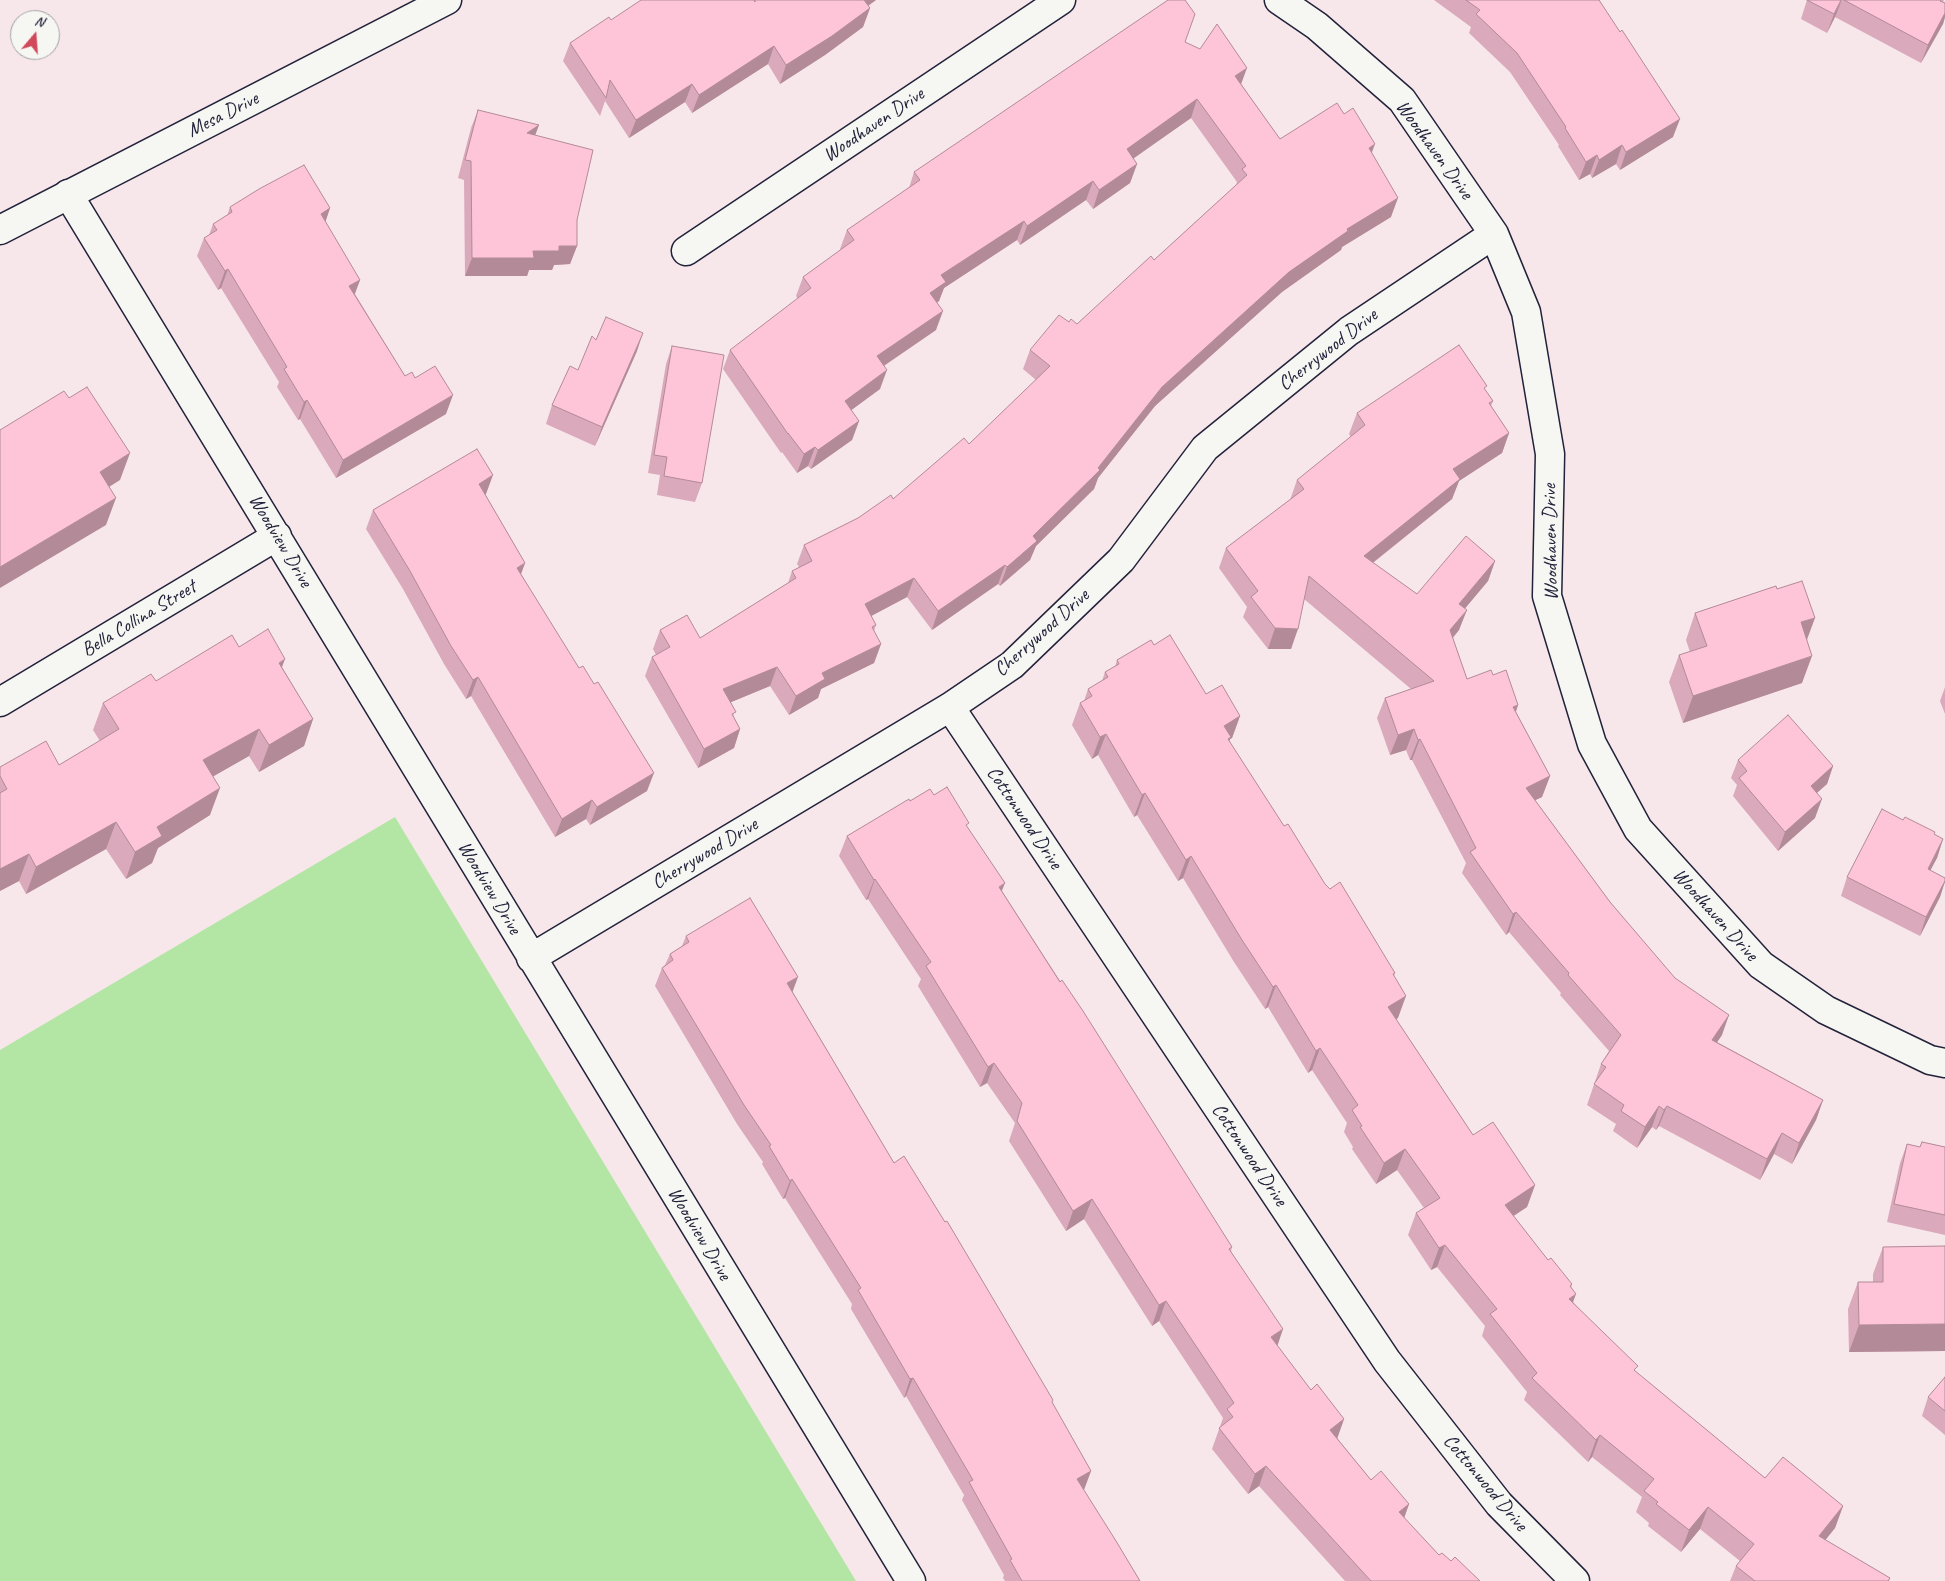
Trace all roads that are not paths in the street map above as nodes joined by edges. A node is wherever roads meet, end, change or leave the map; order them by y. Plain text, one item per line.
1 (447, 0) edge
2 (1061, 0) edge
3 (1279, 0) edge
4 (68, 194) junction
5 (0, 230) edge
6 (1494, 234) junction
7 (686, 251) dead end
8 (278, 536) junction
9 (0, 702) edge
10 (950, 708) junction
11 (531, 958) junction
12 (1945, 1063) edge
13 (911, 1581) edge
14 (1575, 1581) edge

1 - 4 street, Mesa Drive
2 - 7 street, Woodhaven Drive
3 - 6 street, Woodhaven Drive
4 - 5 street, Mesa Drive
4 - 8 street, Woodview Drive
6 - 10 street, Cherrywood Drive
6 - 12 street, Woodhaven Drive
8 - 9 street, Bella Collina Street
8 - 11 street, Woodview Drive
10 - 11 street, Cherrywood Drive
10 - 14 street, Cottonwood Drive
11 - 13 street, Woodview Drive

